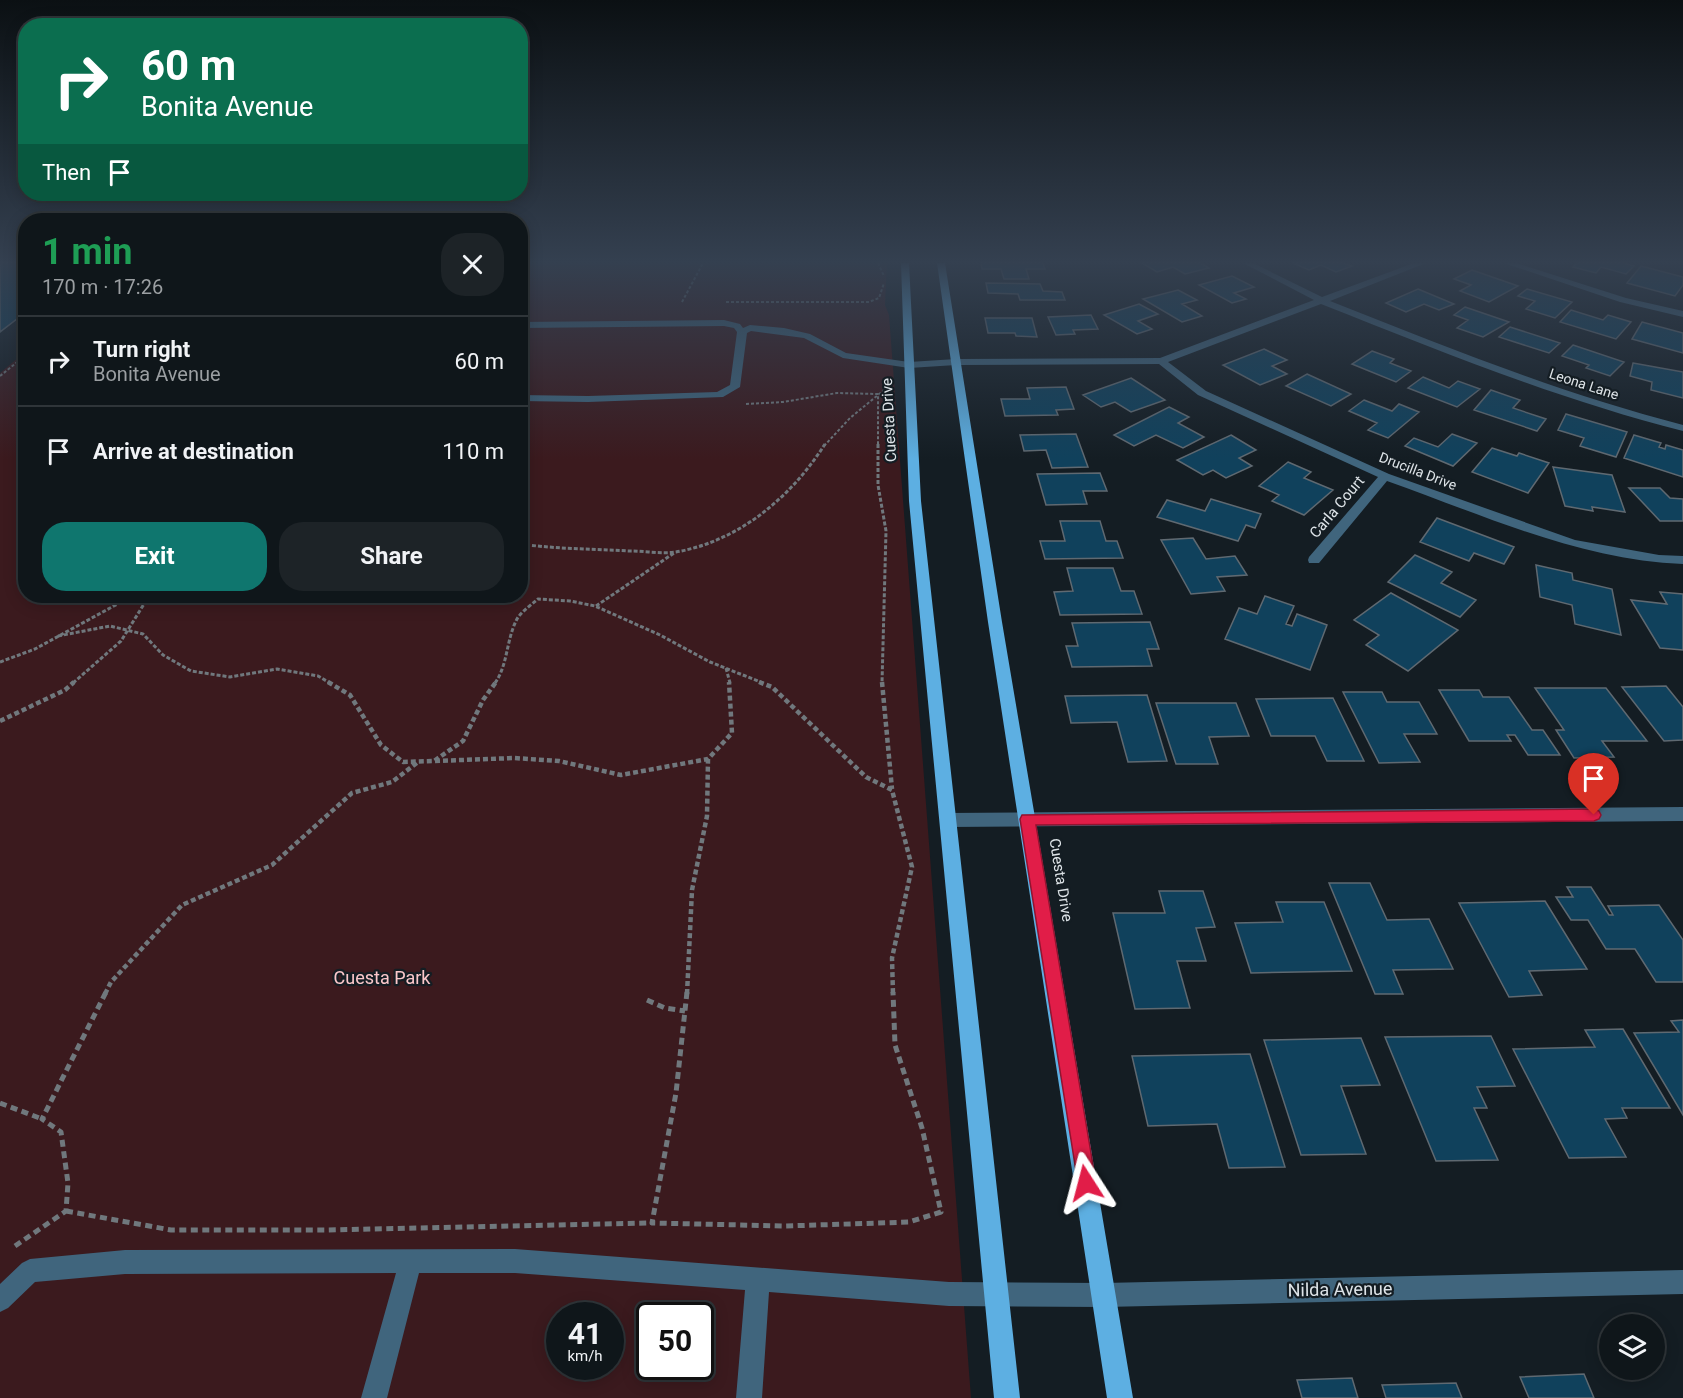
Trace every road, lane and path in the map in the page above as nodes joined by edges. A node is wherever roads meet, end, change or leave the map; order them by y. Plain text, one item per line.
1 (739, 328) edge
2 (750, 328) edge
3 (753, 328) edge
4 (908, 328) edge
5 (951, 328) edge
6 (1249, 328) edge
7 (1391, 328) edge
8 (742, 332) junction
9 (18, 361) edge
10 (1161, 361) junction
11 (956, 362) junction
12 (909, 365) junction
13 (0, 376) edge
14 (892, 383) dead end
15 (878, 394) junction
16 (528, 398) edge
17 (1683, 428) edge
18 (1385, 476) junction
19 (528, 545) edge
20 (675, 552) junction
21 (1314, 560) dead end
22 (1683, 560) edge
23 (119, 603) edge
24 (144, 603) edge
25 (595, 606) junction
26 (127, 629) junction
27 (58, 636) junction
28 (0, 662) edge
29 (726, 669) junction
30 (0, 721) edge
31 (708, 759) junction
32 (434, 761) junction
33 (418, 762) junction
34 (892, 790) junction
35 (1683, 814) edge
36 (1028, 819) junction
37 (948, 820) junction
38 (647, 1000) dead end
39 (684, 1011) junction
40 (0, 1103) edge
41 (42, 1119) junction
42 (66, 1211) junction
43 (652, 1223) junction
44 (10, 1250) dead end
45 (411, 1262) junction
46 (758, 1281) junction
47 (1683, 1282) edge
48 (997, 1294) junction
49 (1104, 1295) junction
50 (0, 1300) edge
51 (374, 1398) edge
52 (749, 1398) edge
53 (1007, 1398) edge
54 (1120, 1398) edge

1 - 8 street
2 - 8 street
3 - 12 street
4 - 12 main road, Cuesta Drive
5 - 11 main road, Cuesta Drive
6 - 10 street
7 - 17 street, Leona Lane
8 - 16 street
9 - 13 path
10 - 11 street
10 - 18 street, Drucilla Drive
11 - 12 street
11 - 36 main road, Cuesta Drive
12 - 37 main road, Cuesta Drive
14 - 15 path
15 - 20 path
15 - 34 path
18 - 21 street, Carla Court
18 - 22 street, Drucilla Drive
19 - 20 path
20 - 25 path
23 - 27 path
24 - 26 path
25 - 29 path
25 - 32 path
26 - 27 path
26 - 30 path
26 - 33 path
27 - 28 path
29 - 31 path
29 - 34 path
31 - 32 path
31 - 39 path
32 - 33 path
33 - 41 path
34 - 43 path
35 - 36 street
36 - 37 street
36 - 49 main road, Cuesta Drive
37 - 48 main road, Cuesta Drive
38 - 39 path
39 - 43 path
40 - 41 path
41 - 42 path
42 - 43 path
42 - 44 path
45 - 46 street, Nilda Avenue
45 - 50 street, Nilda Avenue
45 - 51 street
46 - 48 street, Nilda Avenue
46 - 52 street
47 - 49 street, Nilda Avenue
48 - 49 street, Nilda Avenue
48 - 53 main road, Cuesta Drive
49 - 54 main road, Cuesta Drive

